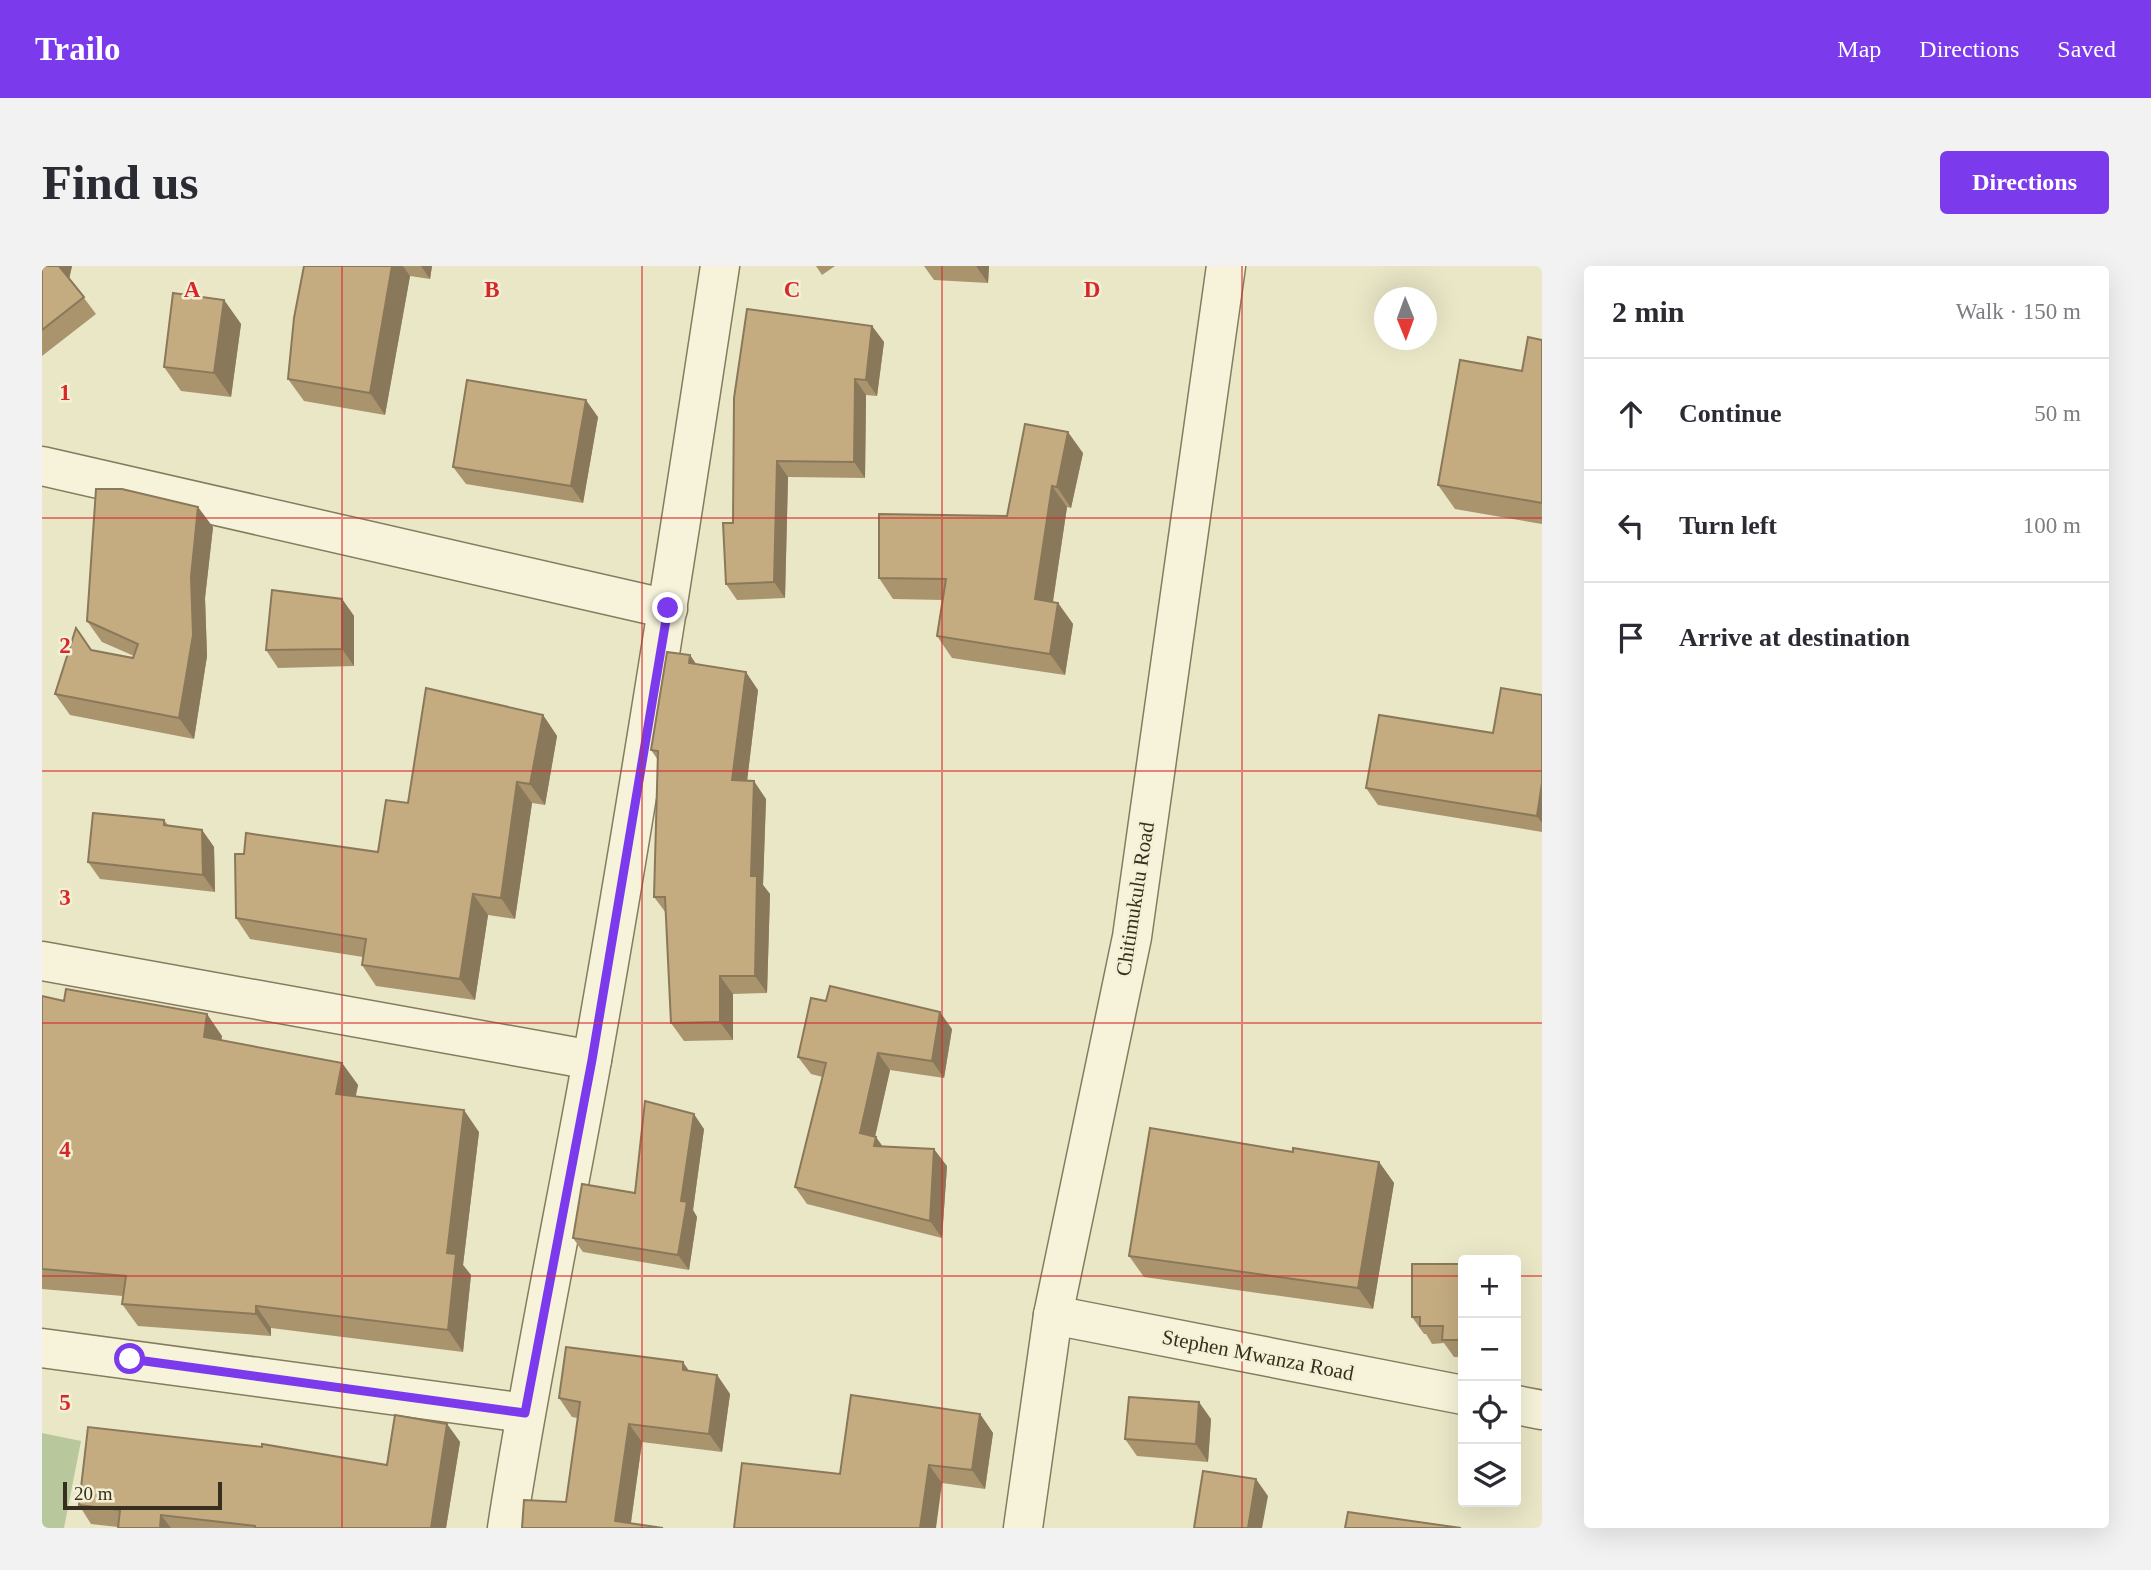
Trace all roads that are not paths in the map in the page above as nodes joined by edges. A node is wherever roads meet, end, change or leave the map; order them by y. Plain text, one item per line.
1 (720, 266) edge
2 (1226, 266) edge
3 (42, 466) edge
4 (668, 608) junction
5 (42, 961) edge
6 (592, 1060) junction
7 (1053, 1315) junction
8 (42, 1348) edge
9 (1458, 1394) edge
10 (1521, 1406) edge
11 (1542, 1410) edge
12 (525, 1413) junction
13 (508, 1528) edge
14 (1023, 1528) edge

1 - 4 street
2 - 7 street, Chitimukulu Road
3 - 4 street
4 - 6 street
5 - 6 street
6 - 12 street
7 - 9 street, Stephen Mwanza Road
7 - 14 street, Chitimukulu Road
8 - 12 street
10 - 11 street
12 - 13 street

